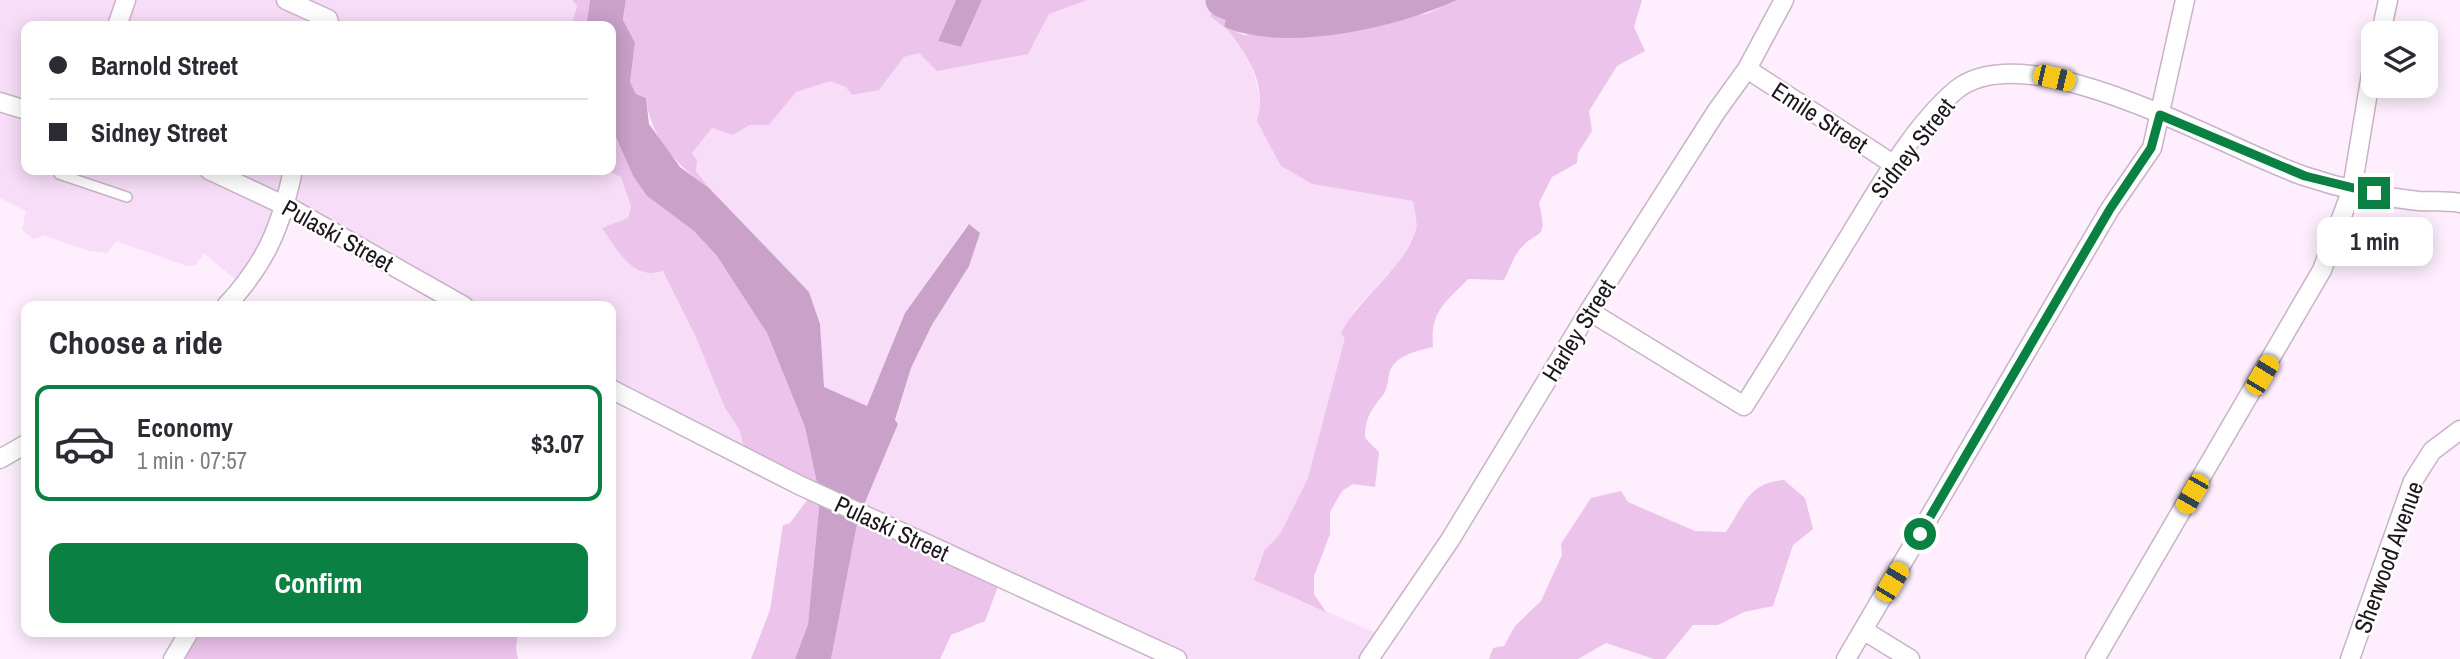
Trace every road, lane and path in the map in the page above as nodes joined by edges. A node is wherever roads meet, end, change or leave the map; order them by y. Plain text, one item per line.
1 (126, 0) edge
2 (286, 0) edge
3 (1784, 0) edge
4 (2185, 0) edge
5 (2388, 0) edge
6 (119, 21) edge
7 (329, 21) edge
8 (2384, 21) edge
9 (1747, 69) junction
10 (2367, 98) edge
11 (0, 102) edge
12 (21, 108) edge
13 (2160, 115) junction
14 (1893, 164) junction
15 (63, 175) edge
16 (220, 175) edge
17 (292, 175) edge
18 (2352, 189) junction
19 (127, 197) dead end
20 (2460, 203) edge
21 (285, 206) junction
22 (231, 301) edge
23 (455, 301) edge
24 (1589, 311) junction
25 (616, 391) edge
26 (2460, 429) edge
27 (21, 447) edge
28 (0, 460) edge
29 (1863, 630) junction
30 (187, 637) edge
31 (173, 658) edge
32 (1177, 659) edge
33 (1369, 659) edge
34 (1846, 659) edge
35 (1910, 659) edge
36 (2095, 659) edge
37 (2350, 659) edge

1 - 6 street
2 - 7 street
3 - 9 street, Harley Street
4 - 13 street
5 - 8 street
9 - 14 street, Emile Street
9 - 24 street, Harley Street
10 - 18 street
11 - 12 street
13 - 14 street, Sidney Street
13 - 18 street, Sidney Street
13 - 29 street
14 - 24 street, Sidney Street
15 - 19 lane
16 - 21 street, Pulaski Street
17 - 21 street
18 - 20 street, Sidney Street
18 - 36 street
21 - 22 street
21 - 23 street, Pulaski Street
24 - 33 street, Harley Street
25 - 32 street, Pulaski Street
26 - 37 street, Sherwood Avenue
27 - 28 street
29 - 34 street
29 - 35 street
30 - 31 street

